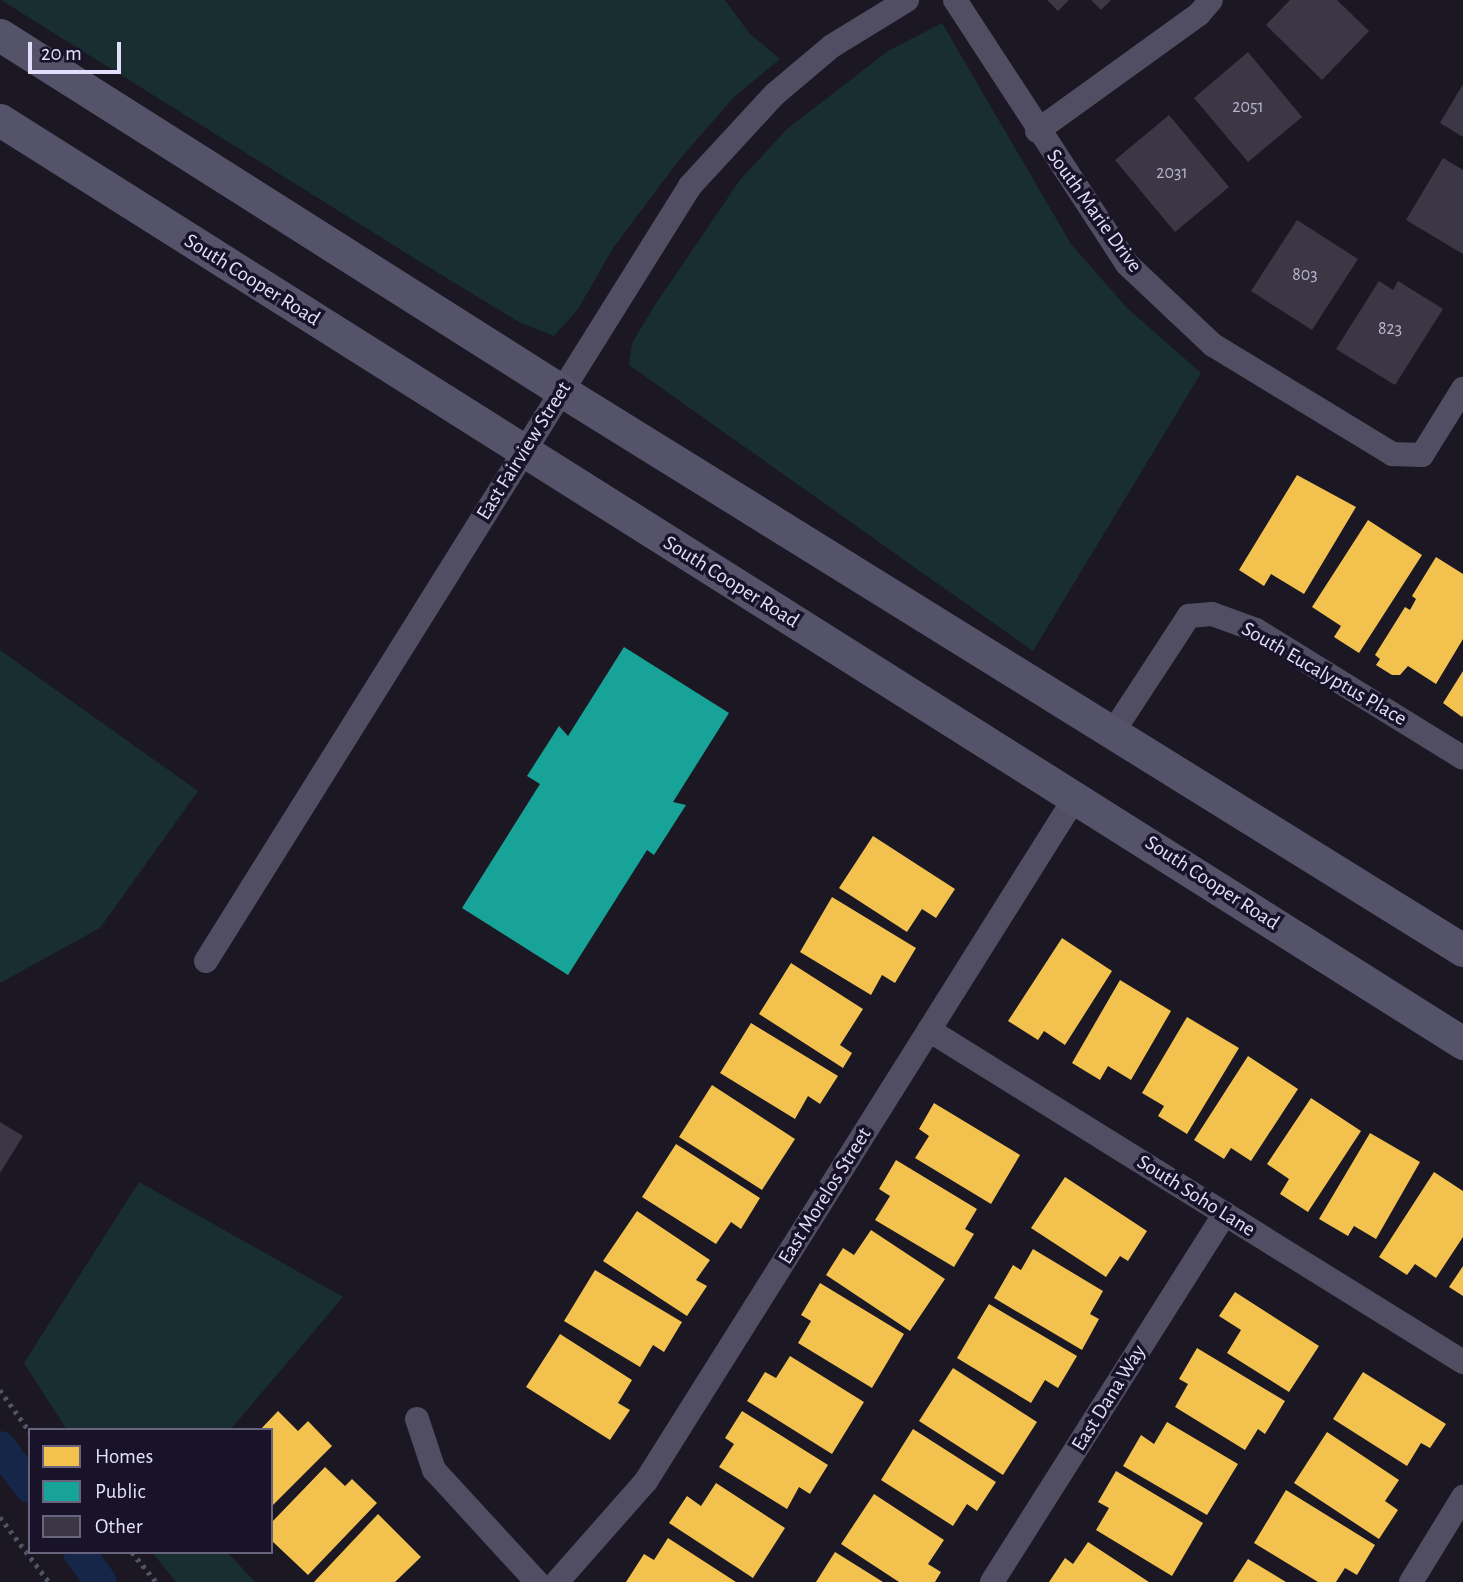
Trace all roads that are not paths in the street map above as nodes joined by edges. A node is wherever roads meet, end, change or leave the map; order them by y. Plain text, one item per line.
1 (907, 0) edge
2 (955, 0) edge
3 (1211, 0) edge
4 (0, 35) edge
5 (0, 120) edge
6 (1037, 131) junction
7 (1463, 389) edge
8 (562, 390) junction
9 (523, 452) junction
10 (1113, 732) junction
11 (1463, 758) edge
12 (1076, 796) junction
13 (1463, 950) edge
14 (206, 961) dead end
15 (929, 1030) junction
16 (1463, 1043) edge
17 (1225, 1214) junction
18 (1463, 1362) edge
19 (417, 1419) dead end
20 (1463, 1497) edge
21 (537, 1582) edge
22 (556, 1582) edge
23 (992, 1582) edge
24 (1410, 1582) edge

1 - 8 street, East Fairview Street
2 - 6 street, South Marie Drive
3 - 6 street
4 - 8 main road
5 - 9 main road, South Cooper Road
6 - 7 street, South Marie Drive
8 - 9 street, East Fairview Street
8 - 10 main road
9 - 12 main road, South Cooper Road
9 - 14 street, East Fairview Street
10 - 11 street, South Eucalyptus Place
10 - 13 main road
12 - 15 street, East Morelos Street
12 - 16 main road, South Cooper Road
15 - 17 street, South Soho Lane
15 - 22 street, East Morelos Street
17 - 18 street, South Soho Lane
17 - 23 street, East Dana Way
19 - 21 street
20 - 24 street

